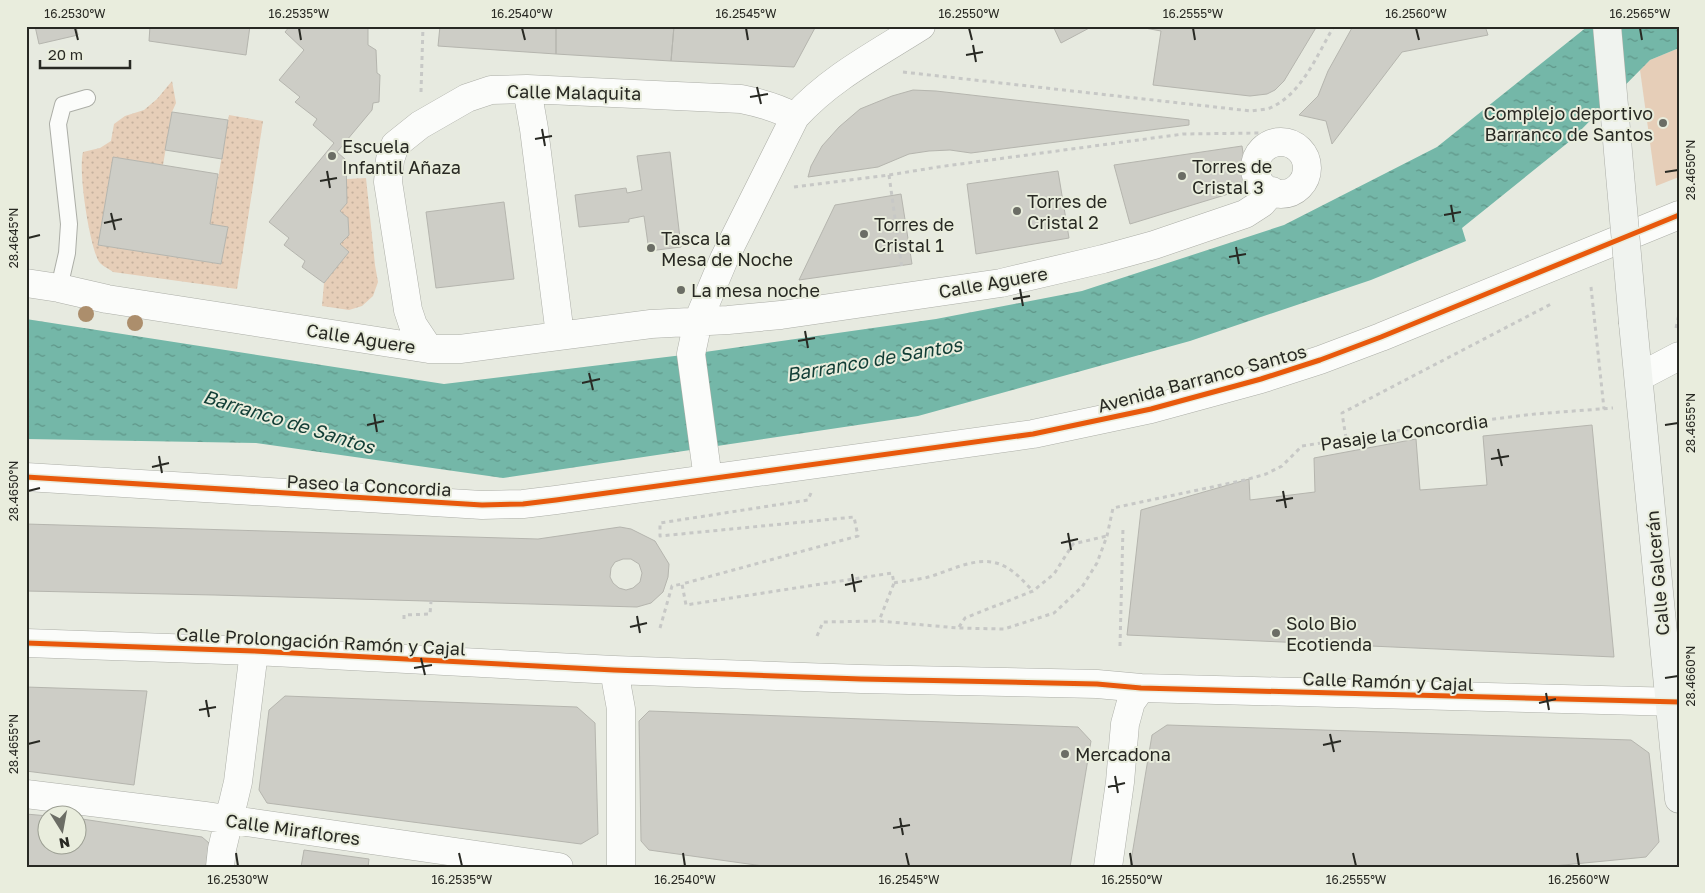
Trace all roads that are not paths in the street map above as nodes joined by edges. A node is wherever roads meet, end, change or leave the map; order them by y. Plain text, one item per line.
1 (921, 26) edge
2 (1607, 26) edge
3 (527, 89) junction
4 (87, 98) dead end
5 (796, 117) junction
6 (1272, 191) dead end
7 (1679, 215) edge
8 (26, 283) edge
9 (59, 288) junction
10 (698, 321) junction
11 (560, 335) junction
12 (429, 349) junction
13 (1679, 356) edge
14 (1639, 377) junction
15 (26, 477) edge
16 (708, 479) junction
17 (26, 643) edge
18 (254, 650) junction
19 (614, 670) junction
20 (1097, 684) joint
21 (1140, 688) junction
22 (1674, 702) edge
23 (26, 794) edge
24 (1679, 799) edge
25 (229, 820) junction
26 (220, 867) edge
27 (559, 867) edge
28 (621, 867) edge
29 (1108, 867) edge

1 - 5 street
2 - 14 main road, Calle Galcerán, bridge
3 - 5 street, Calle Malaquita
3 - 11 street
3 - 12 street, Calle Malaquita
4 - 9 lane
5 - 10 street
6 - 10 street, Calle Aguere
7 - 16 street, Avenida Barranco Santos
8 - 9 street, Calle Aguere
9 - 12 street, Calle Aguere
10 - 11 street, Calle Aguere
10 - 16 street
11 - 12 street, Calle Aguere
13 - 14 street
14 - 22 main road, Calle Galcerán
15 - 16 street, Paseo la Concordia
17 - 18 street, Calle Prolongación Ramón y Cajal
18 - 19 street, Calle Prolongación Ramón y Cajal
18 - 25 street
19 - 20 street, Calle Prolongación Ramón y Cajal
19 - 28 street
20 - 21 street, Calle Ramón y Cajal
21 - 22 street, Calle Ramón y Cajal
21 - 29 street
22 - 24 main road, Calle Galcerán
23 - 25 street, Calle Miraflores
25 - 26 street
25 - 27 street, Calle Miraflores

